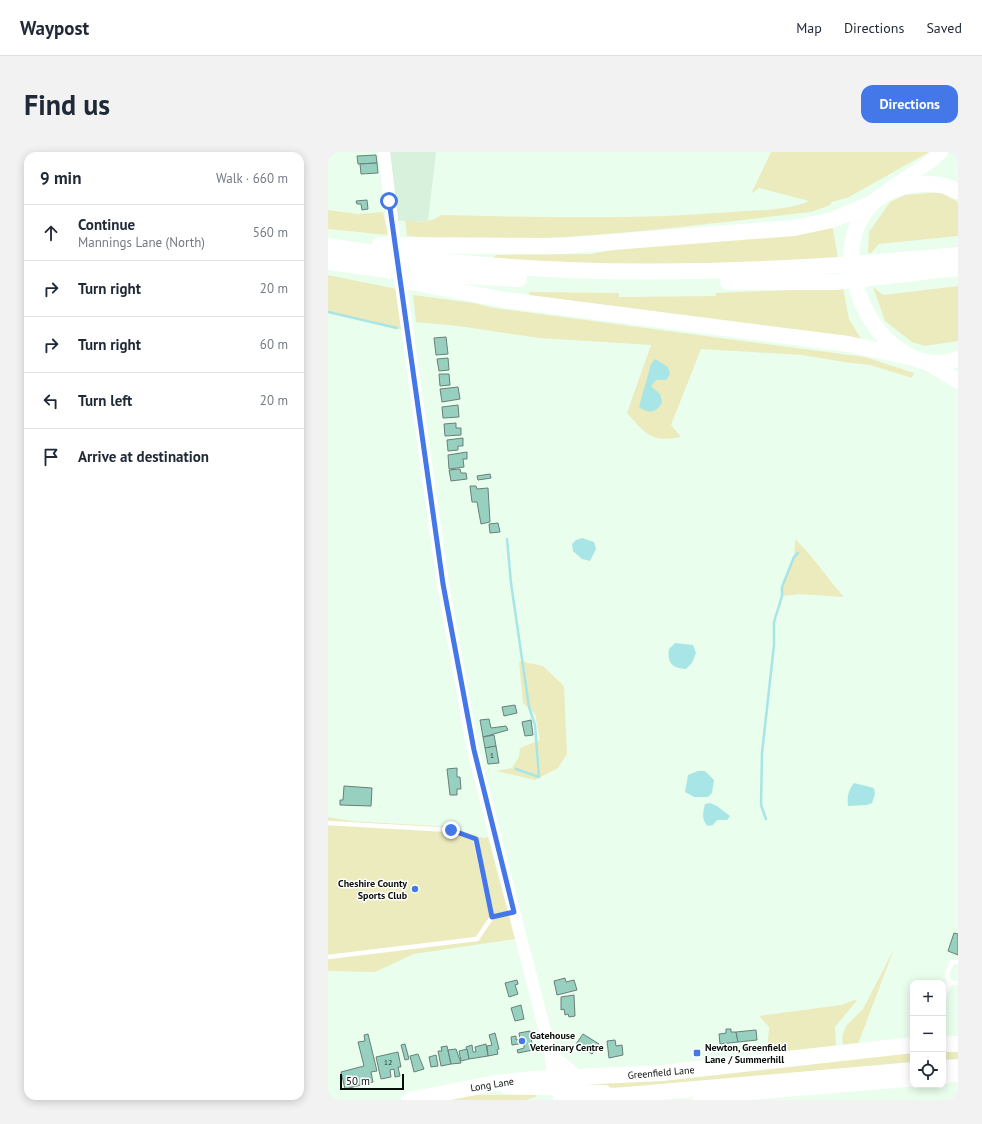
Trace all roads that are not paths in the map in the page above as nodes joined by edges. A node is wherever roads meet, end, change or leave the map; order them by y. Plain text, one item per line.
1 (384, 152) edge
2 (941, 152) edge
3 (958, 191) edge
4 (875, 199) junction
5 (328, 246) edge
6 (406, 251) junction
7 (958, 255) edge
8 (328, 262) edge
9 (398, 267) junction
10 (958, 268) edge
11 (875, 270) junction
12 (835, 274) junction
13 (958, 359) edge
14 (920, 360) junction
15 (958, 381) edge
16 (328, 823) edge
17 (514, 912) junction
18 (492, 917) junction
19 (328, 957) edge
20 (958, 962) edge
21 (958, 983) edge
22 (949, 984) junction
23 (946, 992) edge
24 (548, 1043) junction
25 (946, 1044) edge
26 (958, 1044) edge
27 (910, 1045) edge
28 (958, 1067) edge
29 (946, 1068) edge
30 (910, 1070) edge
31 (958, 1077) edge
32 (579, 1078) junction
33 (946, 1079) edge
34 (910, 1082) edge
35 (556, 1089) edge
36 (657, 1093) junction
37 (409, 1100) edge
38 (569, 1100) edge
39 (697, 1100) edge

1 - 17 street
2 - 4 main road
3 - 4 highway
4 - 6 highway
4 - 14 highway
5 - 9 highway
6 - 9 highway
6 - 12 highway
7 - 11 highway
8 - 9 highway
9 - 12 highway
9 - 14 highway
10 - 11 highway
11 - 12 highway
13 - 14 highway
14 - 15 highway
16 - 18 lane
17 - 18 lane
17 - 24 street
18 - 19 lane
20 - 22 lane
21 - 22 lane
22 - 23 lane
24 - 32 street
24 - 35 street
25 - 26 highway
27 - 32 highway, Greenfield Lane
28 - 29 highway
30 - 36 highway, Greenfield Lane
31 - 33 street
32 - 35 highway, Greenfield Lane
34 - 39 street
35 - 36 street
35 - 37 highway, Long Lane
36 - 38 highway, Greenfield Lane

